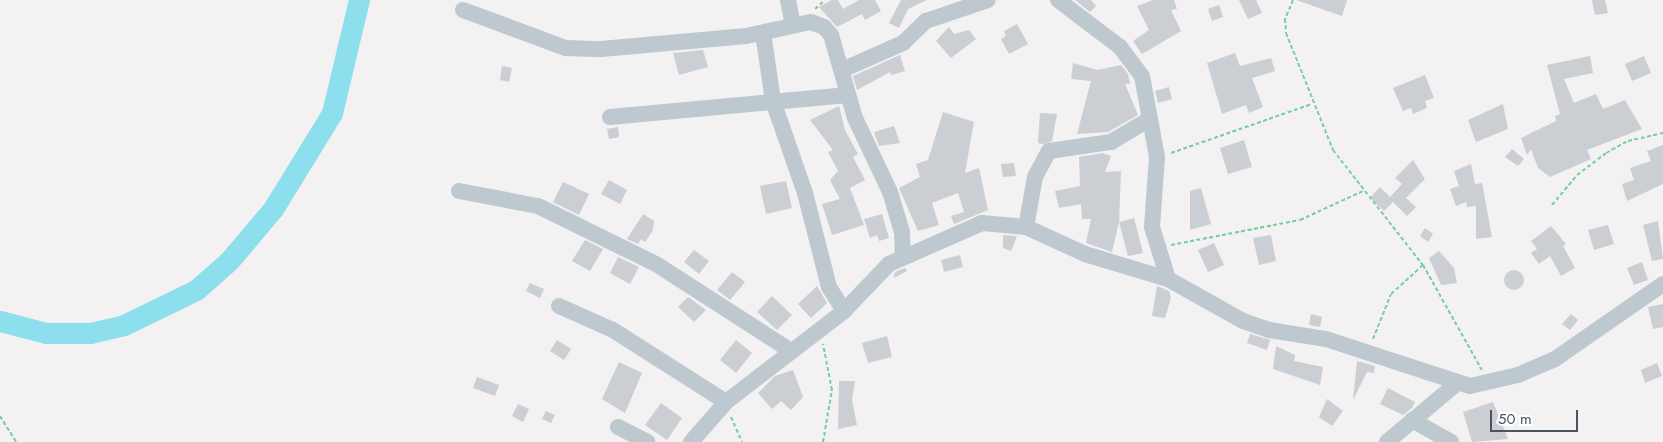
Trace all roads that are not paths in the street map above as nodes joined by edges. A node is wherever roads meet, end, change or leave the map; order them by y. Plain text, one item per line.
1 (788, 0) edge
2 (988, 0) edge
3 (1058, 0) edge
4 (463, 10) dead end
5 (793, 25) junction
6 (763, 33) junction
7 (842, 70) junction
8 (848, 94) junction
9 (773, 101) junction
10 (610, 117) dead end
11 (1150, 119) junction
12 (459, 191) dead end
13 (1026, 226) junction
14 (903, 255) junction
15 (1168, 279) junction
16 (1663, 284) edge
17 (559, 306) dead end
18 (844, 311) junction
19 (791, 350) junction
20 (1456, 384) junction
21 (726, 402) junction
22 (1412, 420) junction
23 (618, 427) dead end
24 (647, 442) edge
25 (691, 442) edge
26 (1387, 442) edge
27 (1451, 442) edge

1 - 5 street
2 - 7 street
3 - 11 street
4 - 6 street
5 - 6 street
5 - 7 street
6 - 9 street
7 - 8 street
8 - 9 street
8 - 14 street
9 - 10 street
9 - 18 street
11 - 13 street
11 - 15 street
12 - 19 street
13 - 14 street
13 - 15 street
14 - 18 street
15 - 20 street
16 - 20 street
17 - 21 street
18 - 19 street
19 - 21 street
20 - 22 street
21 - 25 street
22 - 26 street
22 - 27 street
23 - 24 street

